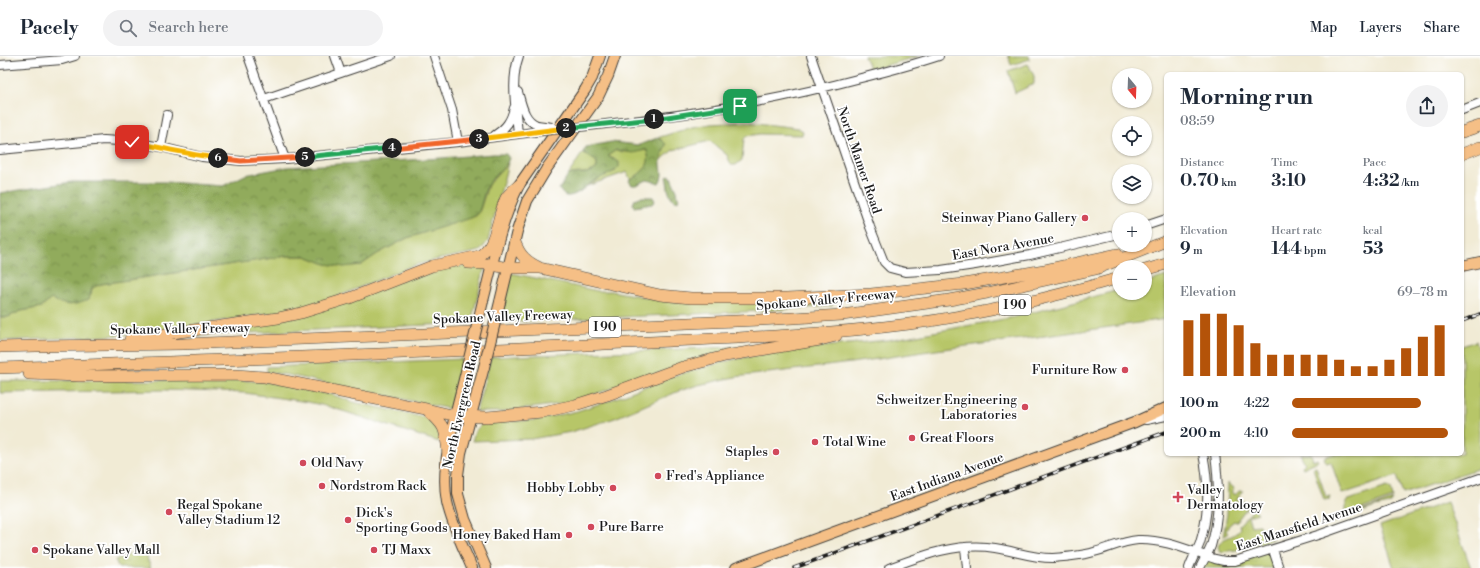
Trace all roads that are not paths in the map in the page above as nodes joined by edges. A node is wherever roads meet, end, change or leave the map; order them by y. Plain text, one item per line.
1 (75, 56) edge
2 (248, 56) edge
3 (335, 56) edge
4 (391, 56) edge
5 (434, 56) edge
6 (519, 56) edge
7 (600, 56) edge
8 (615, 56) edge
9 (811, 56) edge
10 (939, 56) edge
11 (61, 58) edge
12 (0, 65) edge
13 (341, 73) junction
14 (514, 80) junction
15 (822, 88) junction
16 (264, 99) junction
17 (515, 102) junction
18 (1480, 104) edge
19 (1464, 109) edge
20 (167, 115) dead end
21 (1480, 126) edge
22 (536, 128) junction
23 (1464, 131) edge
24 (518, 134) junction
25 (493, 137) junction
26 (458, 142) junction
27 (160, 147) junction
28 (1480, 147) edge
29 (0, 150) edge
30 (1464, 153) edge
31 (285, 158) junction
32 (519, 185) junction
33 (1164, 220) edge
34 (1152, 224) edge
35 (1112, 236) edge
36 (1164, 241) edge
37 (1164, 241) edge
38 (515, 242) junction
39 (1480, 262) edge
40 (446, 263) junction
41 (493, 265) junction
42 (1164, 265) edge
43 (1464, 266) edge
44 (508, 268) junction
45 (540, 268) junction
46 (890, 268) joint
47 (1152, 268) edge
48 (1112, 280) edge
49 (866, 329) junction
50 (36, 346) junction
51 (0, 347) edge
52 (0, 368) edge
53 (0, 373) edge
54 (426, 409) junction
55 (1164, 409) edge
56 (456, 416) junction
57 (1164, 416) edge
58 (470, 417) junction
59 (1135, 422) junction
60 (448, 452) junction
61 (1203, 456) edge
62 (1214, 456) edge
63 (1480, 478) edge
64 (965, 547) junction
65 (1273, 550) junction
66 (1196, 552) junction
67 (1206, 556) junction
68 (472, 568) edge
69 (486, 568) edge
70 (736, 568) edge
71 (889, 568) edge
72 (967, 568) edge
73 (1189, 568) edge
74 (1200, 568) edge
75 (1279, 568) edge

1 - 11 street
2 - 16 street
3 - 13 street
4 - 13 street
5 - 26 street
6 - 14 street
7 - 32 main road, North Evergreen Road
8 - 38 main road, North Evergreen Road
9 - 15 street, North Mamer Road
10 - 15 street
11 - 12 street
13 - 16 street
14 - 17 street
14 - 22 street
15 - 22 street, bridge
15 - 46 street, North Mamer Road
16 - 31 street
17 - 24 street
17 - 25 street
18 - 19 street
20 - 27 street
21 - 23 highway
22 - 24 street
24 - 25 street
25 - 26 street
26 - 31 street
27 - 29 street
27 - 31 street
28 - 30 highway
32 - 40 highway
32 - 41 main road, North Evergreen Road
33 - 34 street
35 - 46 street, East Nora Avenue
36 - 45 highway
37 - 50 highway, Spokane Valley Freeway / I 90
38 - 44 main road, North Evergreen Road
38 - 45 highway
39 - 43 main road
40 - 41 highway
40 - 50 highway
41 - 44 highway
41 - 56 main road, North Evergreen Road, bridge
42 - 47 highway
44 - 45 highway
44 - 58 main road, North Evergreen Road, bridge
48 - 49 highway, I 90
49 - 52 highway, I 90
49 - 58 highway
50 - 51 highway, Spokane Valley Freeway / I 90
53 - 54 highway
54 - 56 highway
54 - 60 highway
55 - 59 main road, East Indiana Avenue
56 - 58 highway
56 - 60 main road, North Evergreen Road
57 - 59 street
58 - 69 main road, North Evergreen Road
59 - 70 main road, East Indiana Avenue
60 - 68 main road, North Evergreen Road
61 - 66 street
62 - 67 street
63 - 65 street, East Mansfield Avenue
64 - 66 street, East Mansfield Avenue
64 - 71 street, East Mansfield Avenue
64 - 72 street
65 - 67 street, East Mansfield Avenue
65 - 75 street
66 - 67 street, East Mansfield Avenue
66 - 73 street
67 - 74 street

